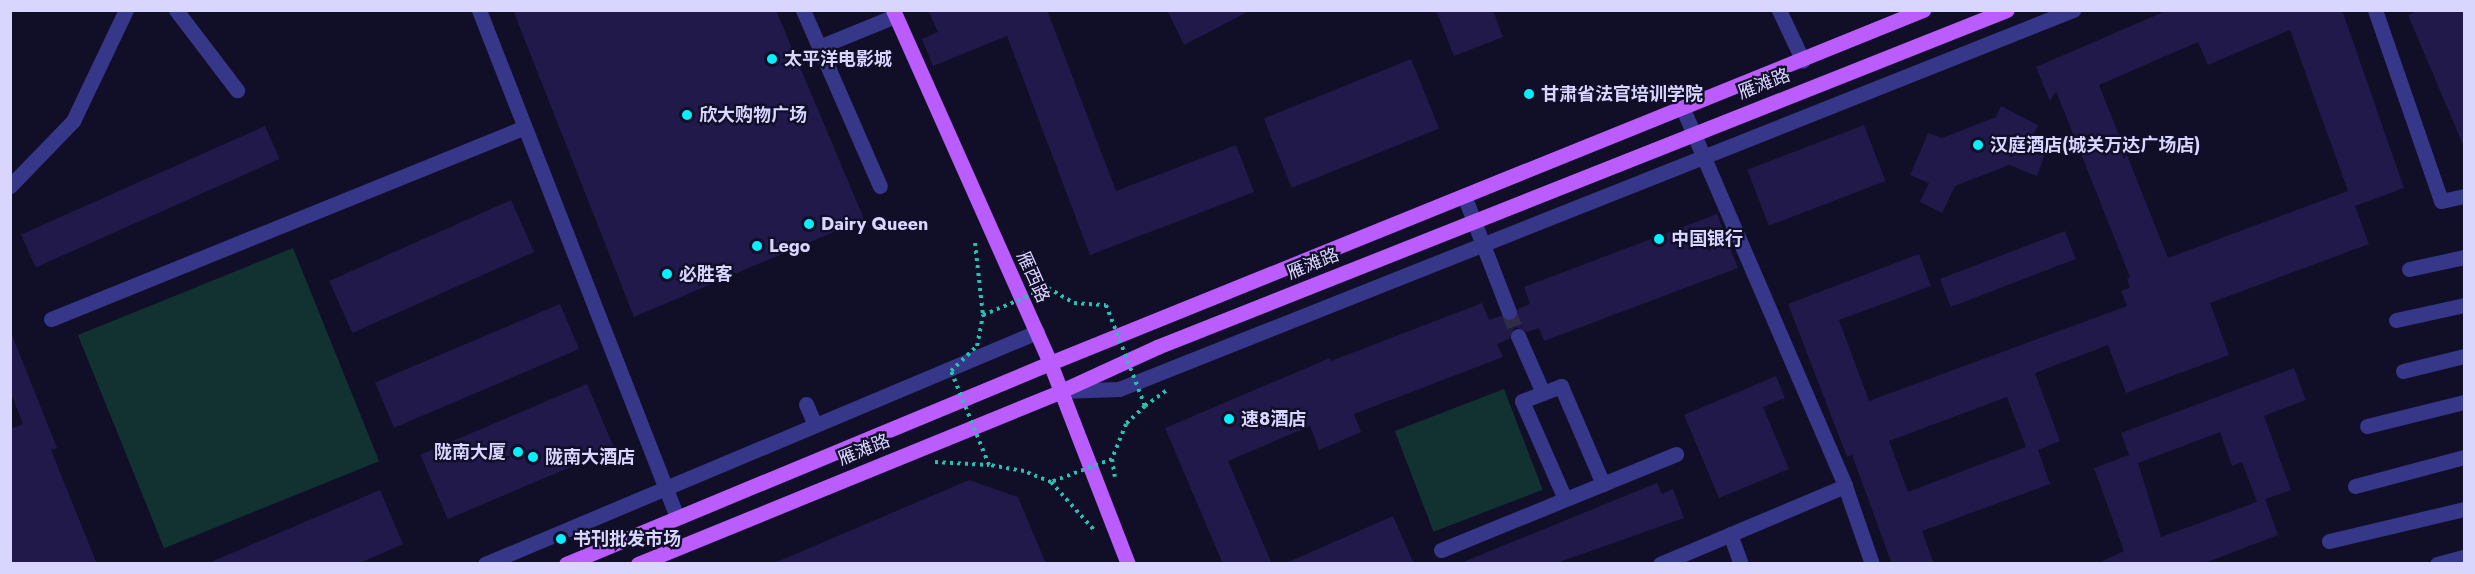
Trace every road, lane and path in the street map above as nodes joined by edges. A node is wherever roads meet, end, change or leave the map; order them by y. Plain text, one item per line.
1 (126, 10) edge
2 (176, 10) edge
3 (479, 10) edge
4 (802, 10) edge
5 (1779, 10) edge
6 (1923, 10) edge
7 (2007, 10) edge
8 (2073, 10) edge
9 (2375, 10) edge
10 (894, 13) edge
11 (819, 47) junction
12 (1803, 61) junction
13 (237, 90) dead end
14 (1683, 109) junction
15 (525, 127) junction
16 (1693, 132) junction
17 (1701, 158) junction
18 (10, 186) edge
19 (880, 186) dead end
20 (2464, 196) edge
21 (1465, 198) junction
22 (1474, 221) junction
23 (975, 236) dead end
24 (1484, 246) junction
25 (2464, 256) edge
26 (2409, 269) dead end
27 (2464, 305) edge
28 (1509, 312) tunnel mouth
29 (983, 315) junction
30 (51, 319) dead end
31 (2396, 320) dead end
32 (1037, 332) junction
33 (1518, 336) tunnel mouth
34 (2464, 356) edge
35 (1050, 363) junction
36 (2403, 371) dead end
37 (1061, 390) junction
38 (1543, 393) junction
39 (2464, 402) edge
40 (806, 404) dead end
41 (815, 425) junction
42 (2367, 426) dead end
43 (1676, 454) dead end
44 (2464, 457) edge
45 (924, 462) dead end
46 (989, 465) junction
47 (1051, 482) junction
48 (1603, 484) junction
49 (1845, 486) junction
50 (2355, 486) dead end
51 (667, 489) junction
52 (1565, 499) junction
53 (2464, 509) edge
54 (677, 517) junction
55 (1730, 534) junction
56 (1103, 539) dead end
57 (2329, 541) dead end
58 (1441, 550) dead end
59 (2464, 557) edge
60 (485, 564) edge
61 (566, 564) edge
62 (638, 564) edge
63 (1128, 564) edge
64 (1660, 564) edge
65 (1741, 564) edge
66 (1872, 564) edge
67 (2437, 564) edge

1 - 18 street
2 - 13 street
3 - 15 street
4 - 11 street
5 - 12 street
6 - 12 main road, 雁滩路
7 - 16 main road, 雁滩路
8 - 17 street
9 - 20 street
10 - 11 street
10 - 32 main road, 雁西路
11 - 19 street
12 - 14 main road, 雁滩路
14 - 16 street
14 - 21 main road, 雁滩路
15 - 30 street
15 - 51 street
16 - 17 street
16 - 22 main road, 雁滩路
17 - 24 street
17 - 49 street
21 - 22 street
21 - 35 main road, 雁滩路
22 - 24 street
22 - 37 main road, 雁滩路
23 - 29 path
24 - 28 street
24 - 37 street
25 - 26 street
27 - 31 street
29 - 46 path, bridge
29 - 47 path, bridge
32 - 35 main road, 雁西路
32 - 41 street
33 - 38 street
34 - 36 street
35 - 37 main road, 雁西路
35 - 54 main road, 雁滩路
37 - 62 main road, 雁滩路
37 - 63 main road, 雁西路
38 - 48 street
38 - 52 street
39 - 42 street
40 - 41 street
41 - 51 street
43 - 48 street
44 - 50 street
45 - 46 path
46 - 47 path, bridge
47 - 56 path
48 - 52 street
49 - 55 street
49 - 66 street
51 - 54 street
51 - 60 street
52 - 58 street
53 - 57 street
54 - 61 main road, 雁滩路
55 - 64 street
55 - 65 street
59 - 67 street

